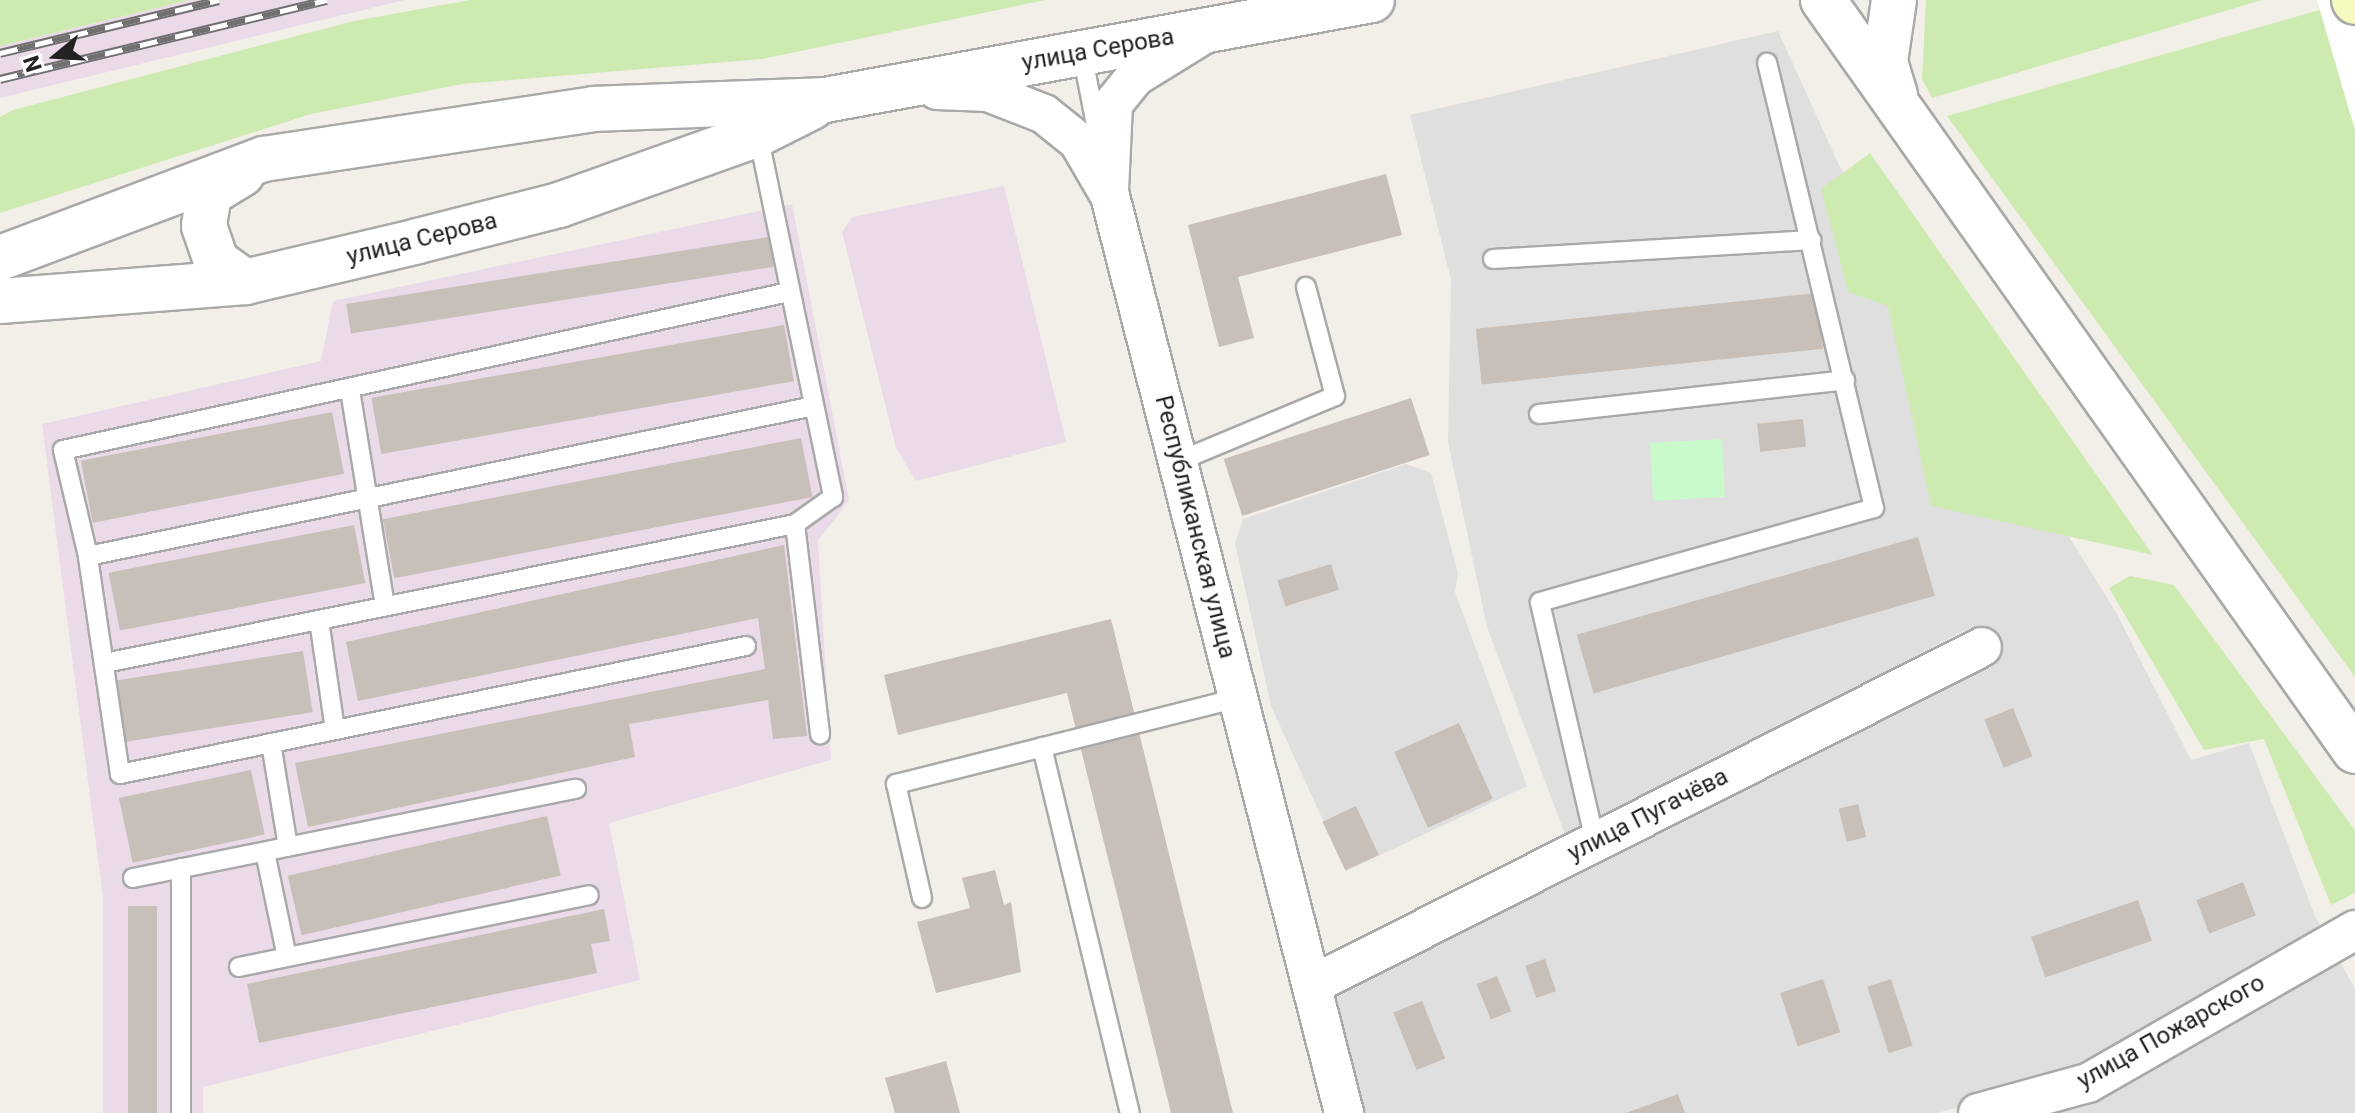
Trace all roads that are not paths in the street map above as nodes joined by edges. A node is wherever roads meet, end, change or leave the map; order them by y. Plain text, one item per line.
1 (1372, 0) edge
2 (1809, 0) edge
3 (1894, 0) edge
4 (1833, 15) edge
5 (1213, 29) junction
6 (1082, 53) junction
7 (1767, 63) dead end
8 (892, 88) junction
9 (825, 100) junction
10 (1901, 116) junction
11 (758, 134) junction
12 (264, 159) junction
13 (1110, 196) junction
14 (1811, 240) junction
15 (0, 258) edge
16 (1493, 259) dead end
17 (245, 282) junction
18 (1306, 287) dead end
19 (789, 292) junction
20 (0, 301) edge
21 (1845, 380) junction
22 (350, 390) junction
23 (814, 406) junction
24 (1539, 414) dead end
25 (1179, 461) junction
26 (368, 502) junction
27 (795, 524) junction
28 (88, 556) junction
29 (385, 606) junction
30 (319, 620) junction
31 (746, 646) dead end
32 (1982, 647) dead end
33 (105, 663) junction
34 (1238, 698) junction
35 (335, 730) junction
36 (820, 735) dead end
37 (271, 743) junction
38 (1042, 747) junction
39 (2355, 751) edge
40 (576, 789) dead end
41 (1595, 841) junction
42 (288, 847) junction
43 (265, 852) junction
44 (181, 868) junction
45 (133, 878) dead end
46 (589, 895) dead end
47 (922, 898) dead end
48 (2355, 930) edge
49 (287, 957) junction
50 (239, 967) dead end
51 (1314, 984) junction
52 (181, 1113) edge
53 (1130, 1113) edge
54 (1344, 1113) edge
55 (1978, 1113) edge

1 - 5 street, улица Серова
2 - 4 street
3 - 10 street
4 - 10 street
5 - 6 street, улица Серова
5 - 13 street
6 - 8 street, улица Серова
6 - 13 lane
7 - 14 lane
8 - 9 street, улица Серова
8 - 13 street, Республиканская улица
9 - 11 street, улица Серова
9 - 12 street, улица Серова
10 - 39 street
11 - 17 street, улица Серова
11 - 19 lane
12 - 15 street, улица Серова
12 - 17 street
13 - 25 street, Республиканская улица
14 - 16 lane
14 - 21 lane
17 - 20 street, улица Серова
18 - 25 lane
19 - 22 lane
19 - 23 lane
21 - 24 lane
21 - 41 lane
22 - 26 lane
22 - 28 lane
23 - 26 lane
23 - 27 lane
25 - 34 street, Республиканская улица
26 - 28 lane
26 - 29 lane
27 - 29 lane
27 - 36 lane
28 - 33 lane
29 - 30 lane
30 - 33 lane
30 - 35 lane
31 - 35 lane
32 - 41 street, улица Пугачёва
33 - 37 lane
34 - 38 lane
34 - 51 street, Республиканская улица
35 - 37 lane
37 - 42 lane
38 - 47 lane
38 - 53 lane
40 - 42 lane
41 - 51 street, улица Пугачёва
42 - 43 lane
43 - 44 lane
43 - 49 lane
44 - 45 lane
44 - 52 lane
46 - 49 lane
48 - 55 street, улица Пожарского
49 - 50 lane
51 - 54 street, Республиканская улица

